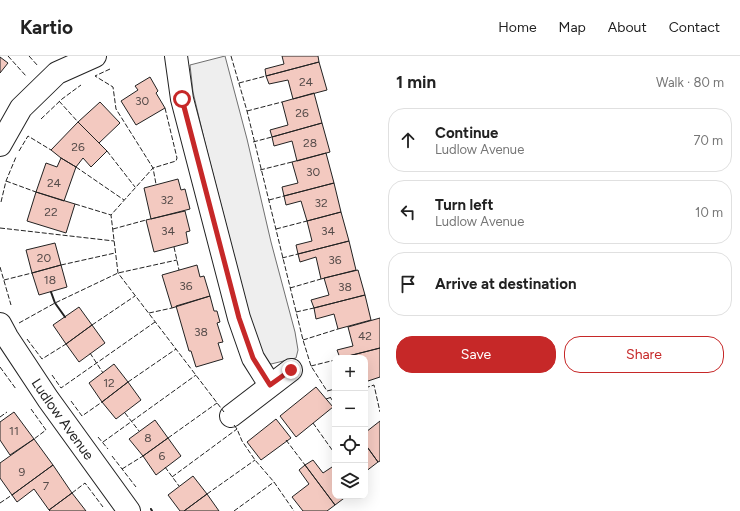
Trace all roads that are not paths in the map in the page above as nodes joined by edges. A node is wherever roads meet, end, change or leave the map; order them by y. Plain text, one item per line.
1 (95, 56) edge
2 (176, 56) edge
3 (0, 145) edge
4 (0, 324) edge
5 (291, 370) dead end
6 (270, 385) junction
7 (231, 416) dead end
8 (129, 511) edge

1 - 3 street
2 - 6 street
4 - 8 street, Ludlow Avenue
5 - 6 street
6 - 7 street

